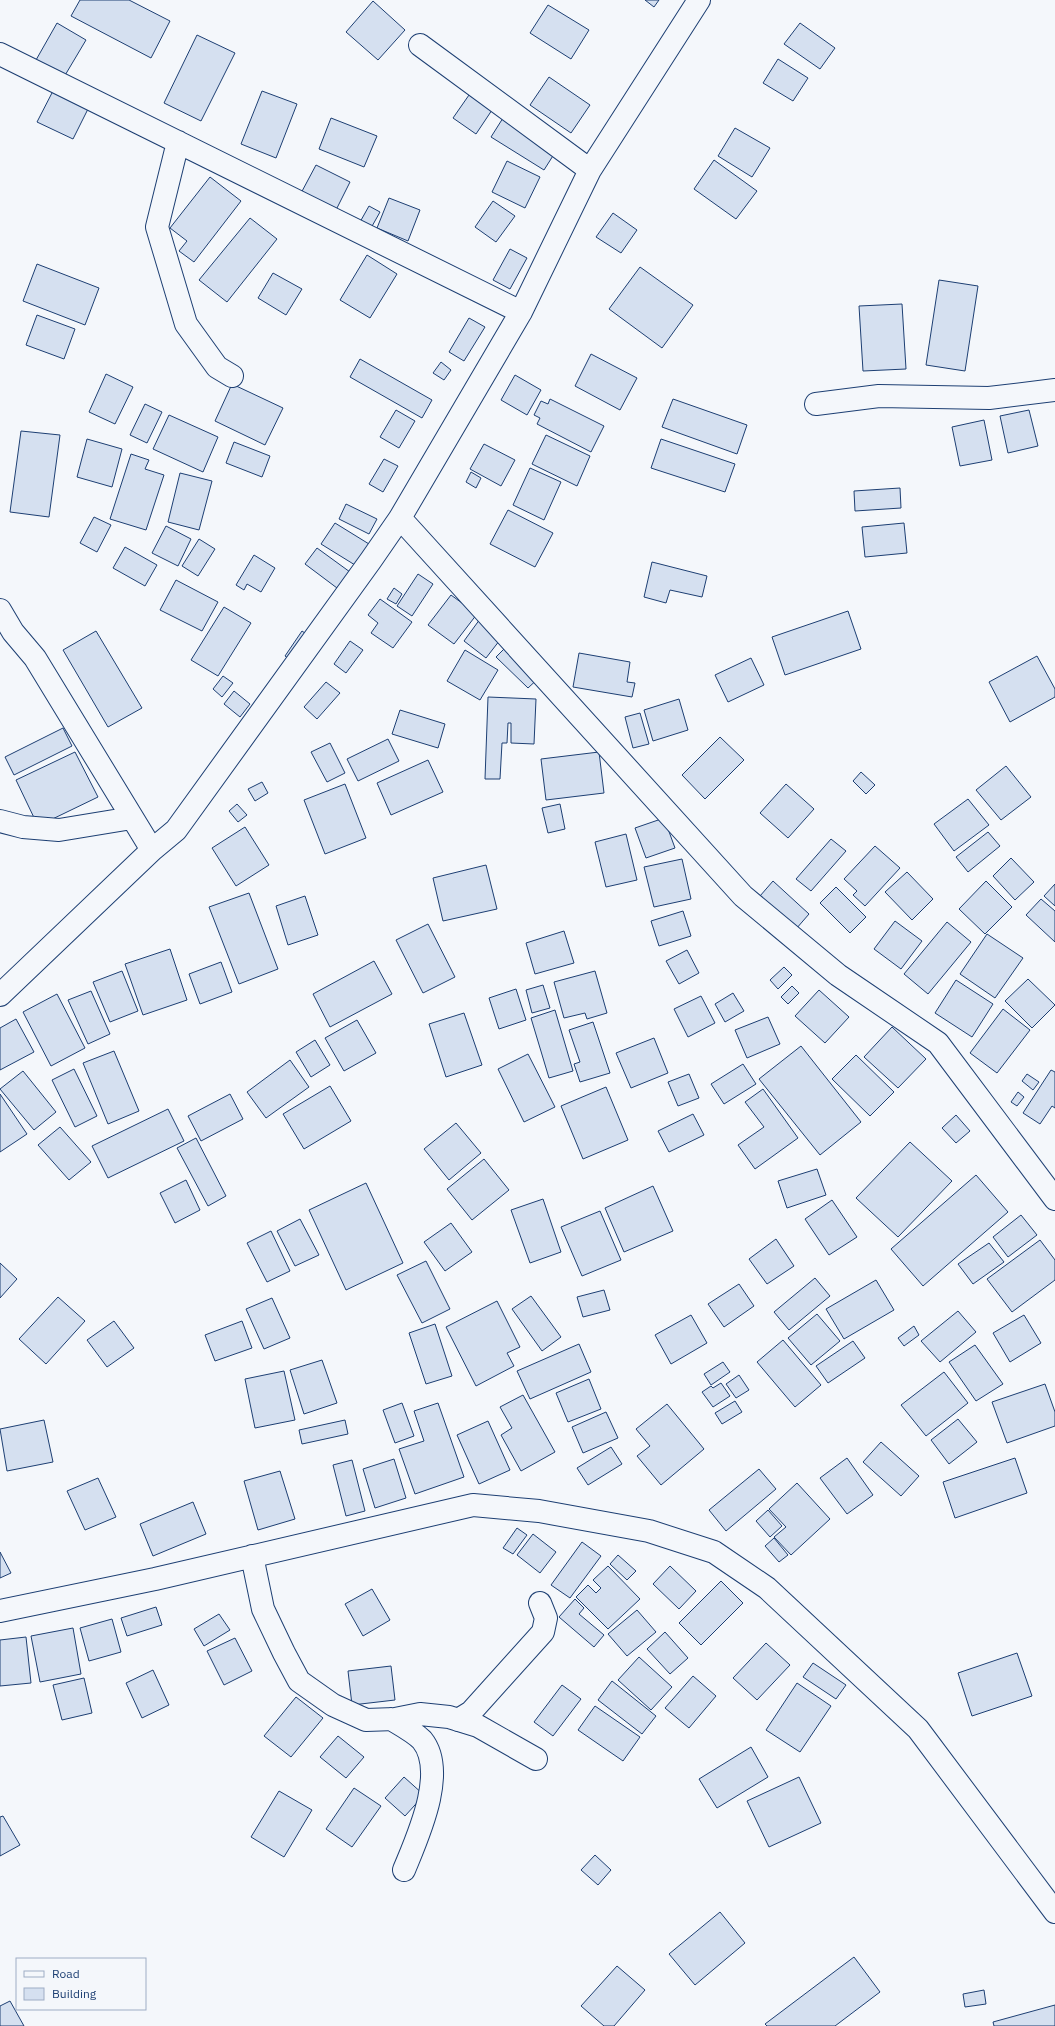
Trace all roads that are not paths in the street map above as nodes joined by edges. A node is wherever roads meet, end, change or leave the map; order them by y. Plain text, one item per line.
1 (699, 0) edge
2 (420, 45) dead end
3 (0, 54) edge
4 (178, 142) junction
5 (590, 170) junction
6 (521, 312) junction
7 (232, 376) dead end
8 (1055, 390) edge
9 (816, 404) dead end
10 (400, 518) junction
11 (0, 610) edge
12 (132, 818) junction
13 (0, 821) edge
14 (152, 850) junction
15 (0, 995) edge
16 (1055, 1199) edge
17 (252, 1556) junction
18 (540, 1603) dead end
19 (0, 1611) edge
20 (391, 1719) junction
21 (458, 1720) junction
22 (536, 1759) dead end
23 (404, 1870) dead end
24 (1055, 1912) edge

1 - 5 street
2 - 5 street
3 - 4 street
4 - 6 street
4 - 7 street
5 - 6 street
6 - 10 street
8 - 9 street
10 - 14 street
10 - 16 street
11 - 12 street
12 - 13 street
12 - 14 street
14 - 15 street
17 - 19 street
17 - 20 street
17 - 24 street
18 - 21 street
20 - 21 street
20 - 23 street
21 - 22 street

